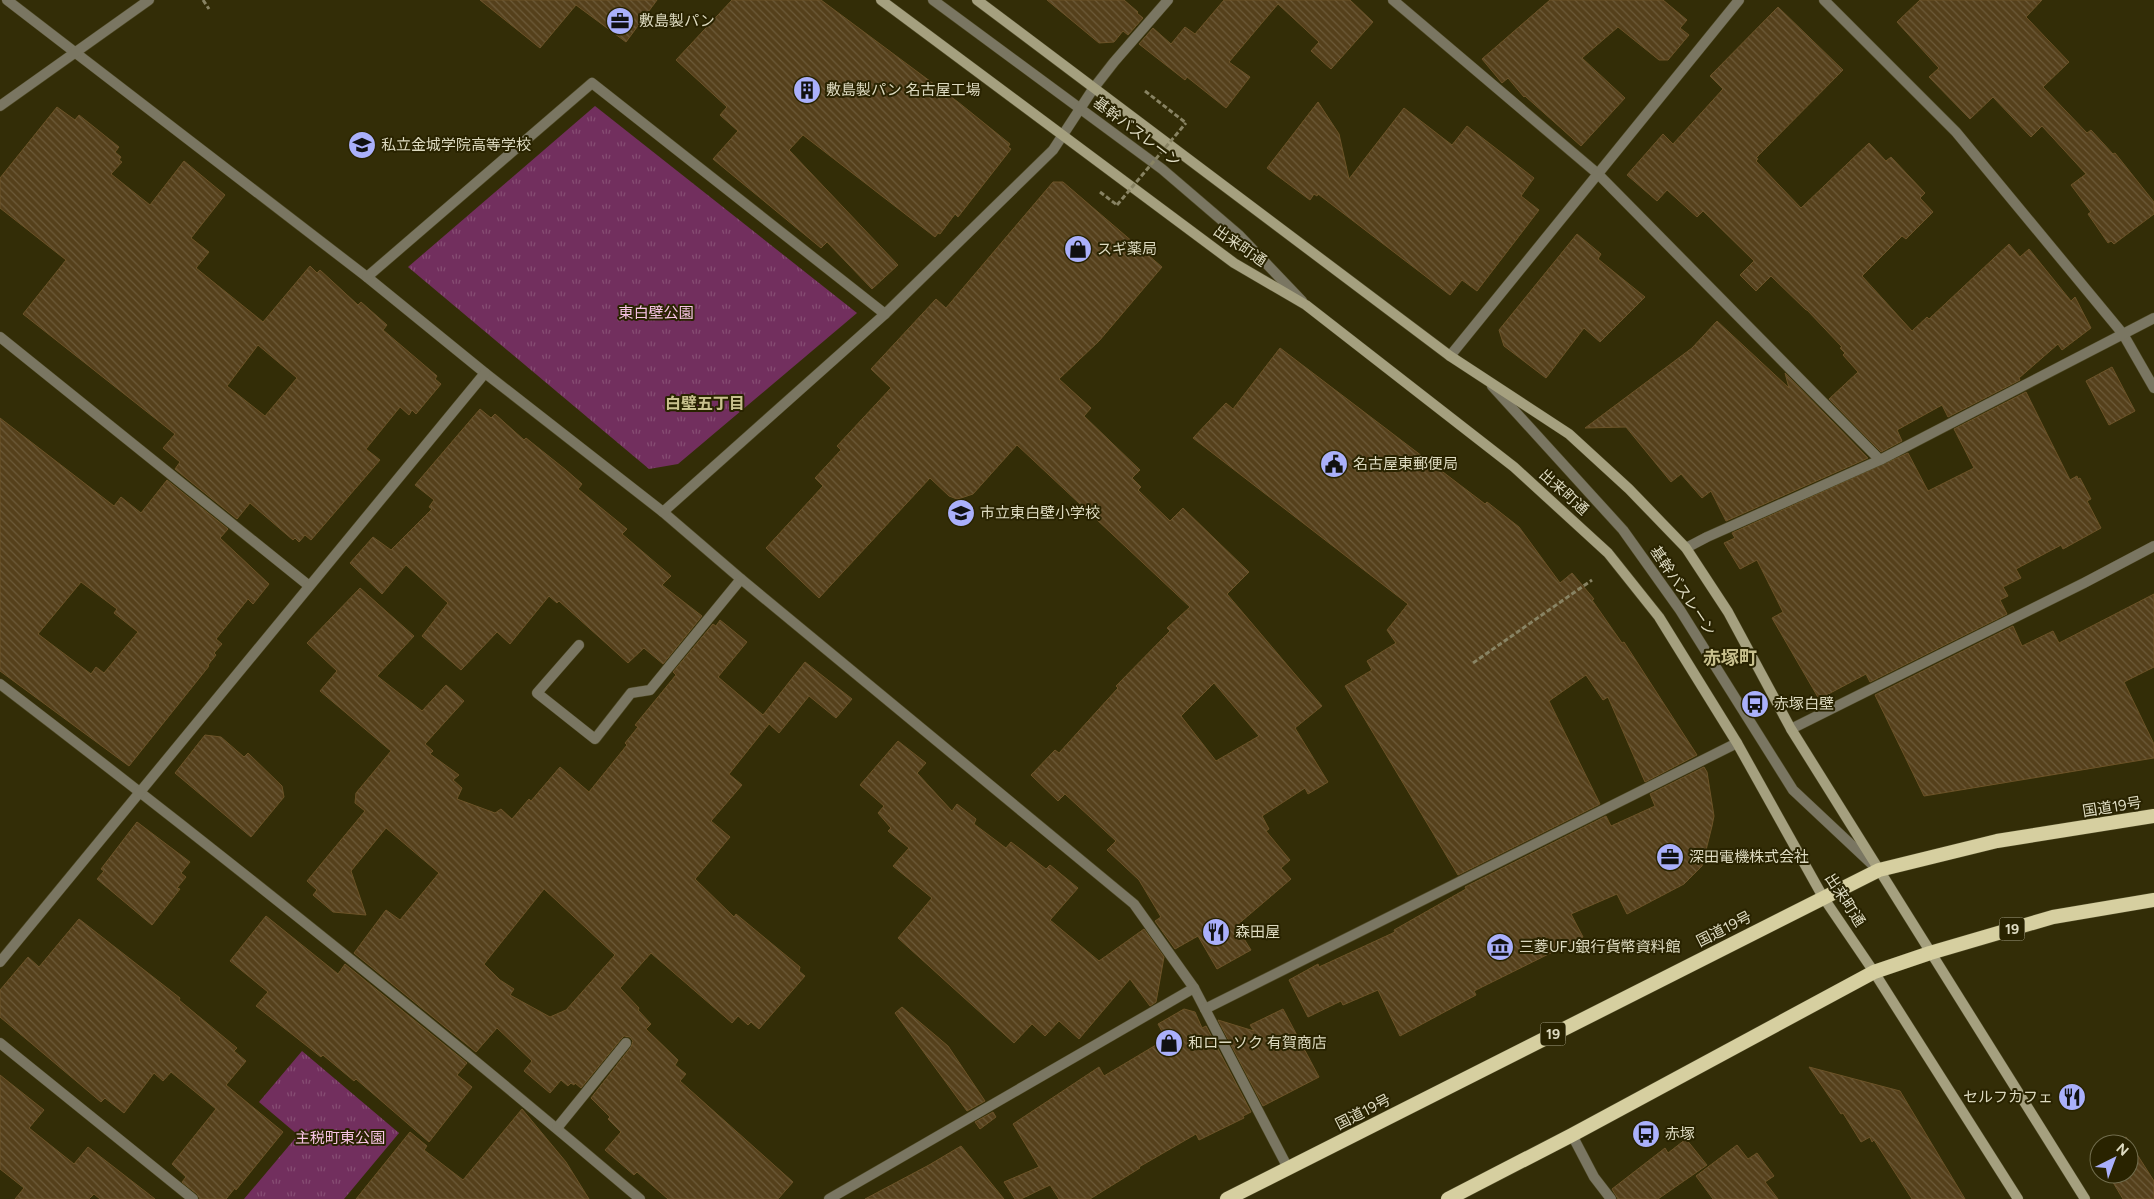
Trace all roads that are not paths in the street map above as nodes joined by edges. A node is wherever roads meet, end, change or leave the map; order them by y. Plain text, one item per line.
1 (7, 0) edge
2 (149, 0) edge
3 (881, 0) edge
4 (933, 0) edge
5 (977, 0) edge
6 (1168, 0) edge
7 (1393, 0) edge
8 (1739, 0) edge
9 (1824, 0) edge
10 (75, 53) junction
11 (1093, 89) junction
12 (0, 106) edge
13 (1081, 108) junction
14 (1064, 136) junction
15 (1598, 174) junction
16 (367, 278) junction
17 (1306, 305) junction
18 (885, 314) junction
19 (2154, 318) edge
20 (2123, 334) junction
21 (0, 338) edge
22 (1450, 356) junction
23 (484, 373) junction
24 (1490, 383) junction
25 (2154, 388) edge
26 (1880, 460) junction
27 (663, 512) junction
28 (2154, 546) edge
29 (1686, 548) junction
30 (741, 579) junction
31 (308, 585) junction
32 (579, 645) dead end
33 (0, 684) edge
34 (1790, 729) junction
35 (1737, 743) junction
36 (139, 790) junction
37 (2154, 816) edge
38 (1878, 870) junction
39 (1823, 897) junction
40 (2154, 900) edge
41 (1930, 953) junction
42 (0, 962) edge
43 (1874, 972) junction
44 (1194, 988) junction
45 (1205, 1009) junction
46 (0, 1043) edge
47 (626, 1043) dead end
48 (557, 1128) junction
49 (1572, 1135) junction
50 (1288, 1168) junction
51 (193, 1199) edge
52 (640, 1199) edge
53 (829, 1199) edge
54 (1227, 1199) edge
55 (1448, 1199) edge
56 (1611, 1199) edge
57 (2018, 1199) edge
58 (2085, 1199) edge

1 - 10 street
2 - 10 street
3 - 14 main road, 出来町通
4 - 13 street, 基幹バスレーン
5 - 11 main road
6 - 11 street
7 - 15 street
8 - 15 street
9 - 20 street
10 - 12 street
10 - 16 street
11 - 13 street
11 - 22 main road
13 - 14 street
13 - 17 street, 基幹バスレーン
14 - 17 main road, 出来町通
14 - 18 street
15 - 22 street
15 - 26 street
16 - 18 street
16 - 23 street
17 - 35 main road, 出来町通
18 - 27 street
19 - 20 street
20 - 25 street
20 - 26 street
21 - 31 street
22 - 24 main road
23 - 27 street
23 - 31 street
24 - 29 main road
24 - 38 street, 基幹バスレーン
26 - 29 street
27 - 30 street
28 - 34 street
29 - 34 main road
30 - 32 street
30 - 44 street
31 - 36 street
33 - 36 street
34 - 38 main road
35 - 39 main road, 出来町通
35 - 45 street
36 - 42 street
36 - 48 street
37 - 38 highway, 国道19号 / 19
38 - 39 highway, 国道19号 / 19
38 - 41 main road
39 - 43 main road, 出来町通
39 - 50 highway, 国道19号 / 19
40 - 41 highway, 19
41 - 43 highway, 19
41 - 58 main road
43 - 49 highway, 19
43 - 57 main road, 出来町通
44 - 45 street
44 - 53 street
45 - 50 street
46 - 51 street
47 - 48 street
48 - 52 street
49 - 55 highway, 19
49 - 56 street
50 - 54 highway, 国道19号 / 19

